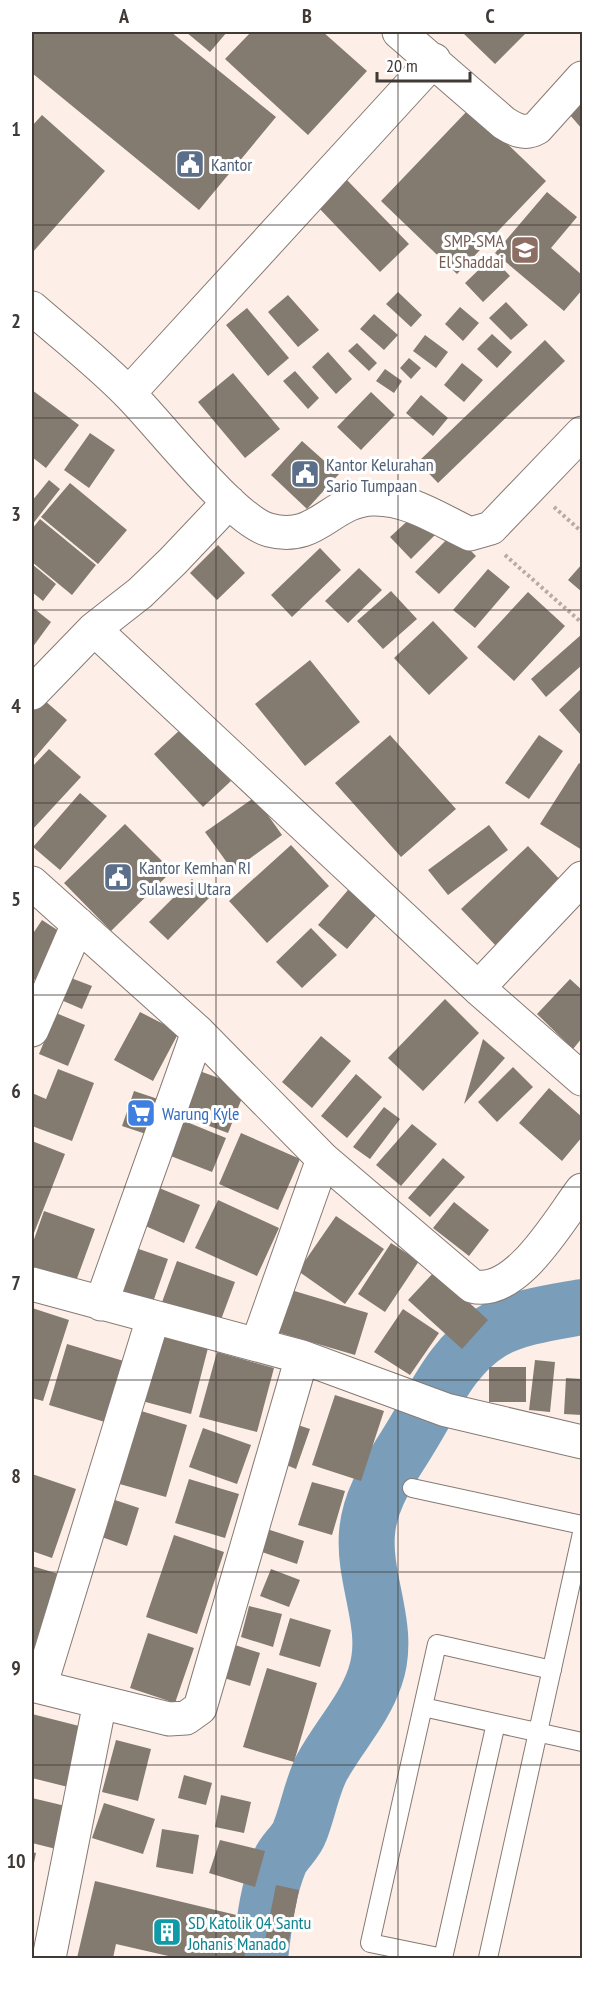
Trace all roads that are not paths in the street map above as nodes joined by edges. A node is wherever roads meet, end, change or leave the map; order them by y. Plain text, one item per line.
1 (399, 32) edge
2 (434, 60) junction
3 (582, 78) edge
4 (32, 308) edge
5 (129, 393) junction
6 (582, 432) edge
7 (229, 502) junction
8 (94, 628) junction
9 (32, 693) edge
10 (582, 878) edge
11 (32, 883) edge
12 (78, 924) junction
13 (478, 988) junction
14 (32, 1030) edge
15 (198, 1032) junction
16 (582, 1079) edge
17 (323, 1159) junction
18 (582, 1190) edge
19 (32, 1284) edge
20 (101, 1304) junction
21 (153, 1318) junction
22 (257, 1345) junction
23 (303, 1357) junction
24 (582, 1442) edge
25 (412, 1488) dead end
26 (582, 1525) edge
27 (582, 1533) edge
28 (552, 1670) junction
29 (36, 1686) edge
30 (100, 1702) junction
31 (423, 1707) junction
32 (496, 1723) junction
33 (538, 1732) junction
34 (582, 1742) edge
35 (443, 1958) edge
36 (49, 1959) edge
37 (488, 1959) edge

1 - 2 street
2 - 3 street
2 - 5 street
4 - 5 street
5 - 7 street
6 - 7 street
7 - 8 street
8 - 9 street
8 - 13 street
10 - 13 street
11 - 12 street
12 - 14 street
12 - 15 street
13 - 16 street
15 - 17 street
15 - 20 street
17 - 18 street
17 - 22 street
19 - 20 street
20 - 21 street
21 - 22 street
21 - 29 street
22 - 23 street
23 - 24 street
23 - 30 street
25 - 26 lane
27 - 28 lane
28 - 31 lane
28 - 33 lane
29 - 30 street
30 - 36 street
31 - 32 lane
31 - 35 lane
32 - 33 lane
32 - 35 lane
33 - 34 lane
33 - 37 lane

